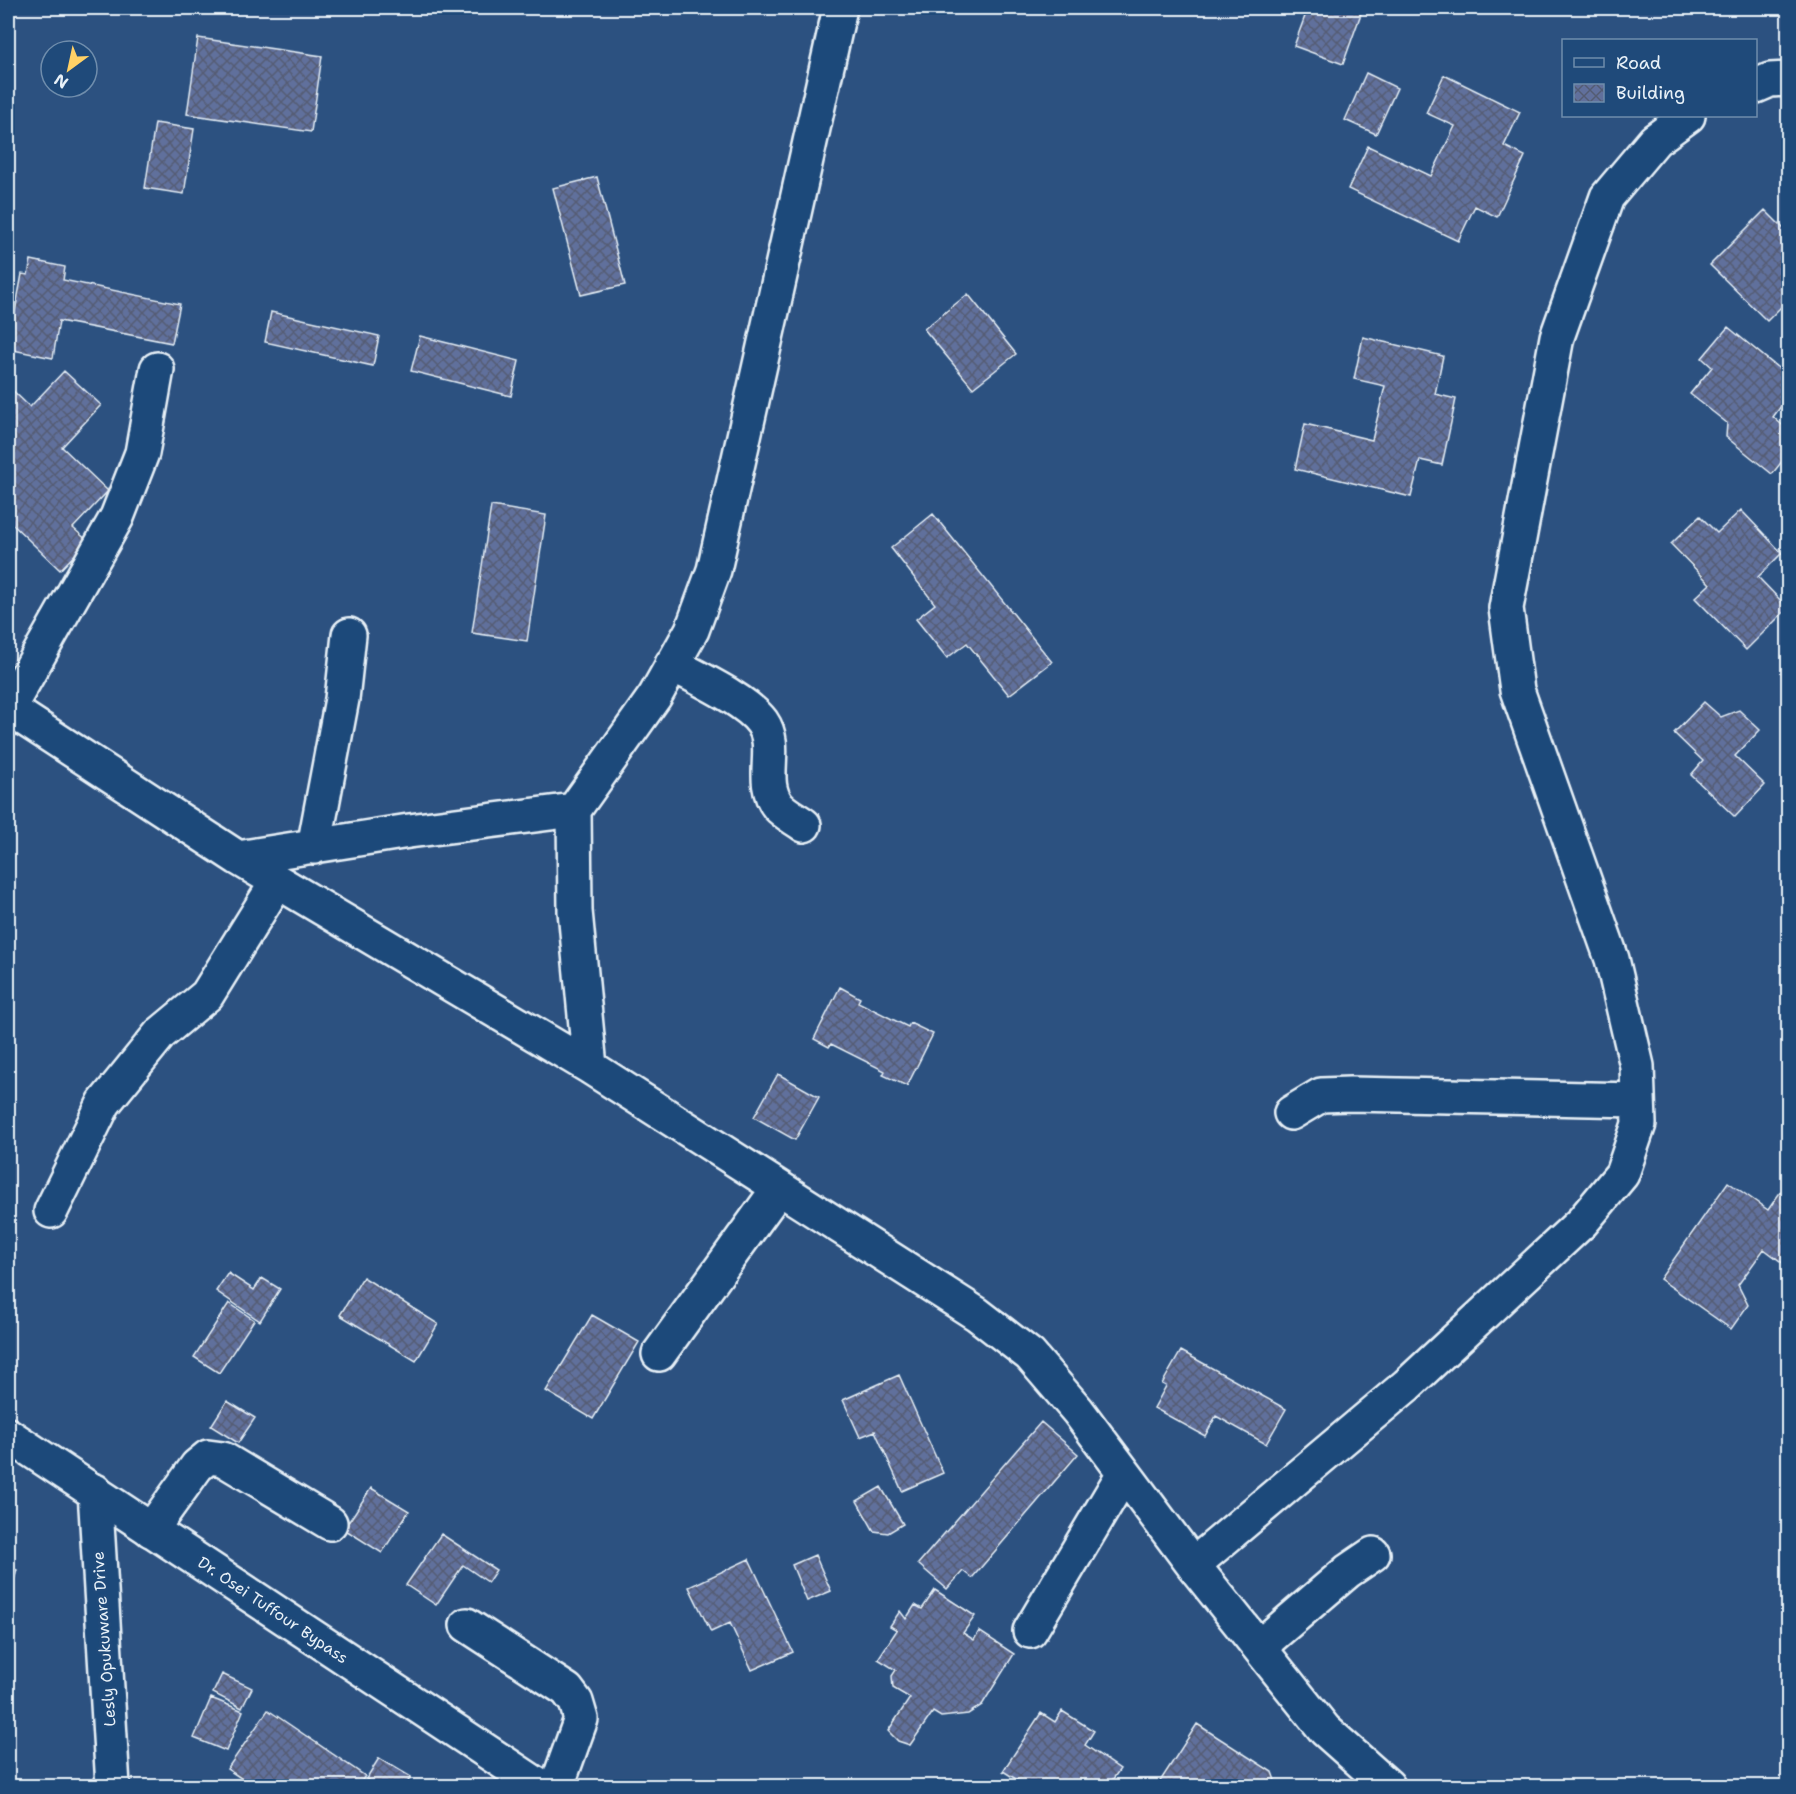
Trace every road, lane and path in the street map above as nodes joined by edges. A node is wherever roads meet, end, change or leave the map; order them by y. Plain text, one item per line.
1 (840, 8) edge
2 (1788, 79) edge
3 (1757, 85) edge
4 (1687, 117) edge
5 (157, 369) dead end
6 (349, 635) dead end
7 (672, 664) junction
8 (8, 708) edge
9 (574, 810) junction
10 (804, 825) dead end
11 (314, 847) junction
12 (238, 858) junction
13 (277, 882) junction
14 (590, 1067) junction
15 (1638, 1100) junction
16 (1291, 1113) dead end
17 (779, 1188) junction
18 (51, 1211) dead end
19 (659, 1354) dead end
20 (8, 1435) edge
21 (1124, 1473) junction
22 (95, 1491) junction
23 (330, 1523) dead end
24 (151, 1530) junction
25 (1373, 1554) dead end
26 (1193, 1565) junction
27 (467, 1625) dead end
28 (1030, 1631) dead end
29 (1259, 1647) junction
30 (114, 1786) edge
31 (539, 1786) edge
32 (557, 1786) edge
33 (1388, 1786) edge

1 - 7 main road
2 - 3 main road
4 - 15 main road
5 - 8 main road
6 - 11 main road
7 - 9 main road
7 - 10 main road
8 - 12 main road
9 - 11 main road
9 - 14 main road
11 - 12 main road
12 - 13 main road
13 - 14 main road
13 - 18 main road
14 - 17 main road
15 - 16 main road
15 - 26 main road
17 - 19 main road
17 - 21 main road
20 - 22 main road, Dr. Osei Tuffour Bypass
21 - 26 main road
21 - 28 main road
22 - 24 main road, Dr. Osei Tuffour Bypass
22 - 30 main road, Lesly Opukuware Drive
23 - 24 main road
24 - 31 main road, Dr. Osei Tuffour Bypass
25 - 29 main road
26 - 29 main road
27 - 32 main road
29 - 33 main road

